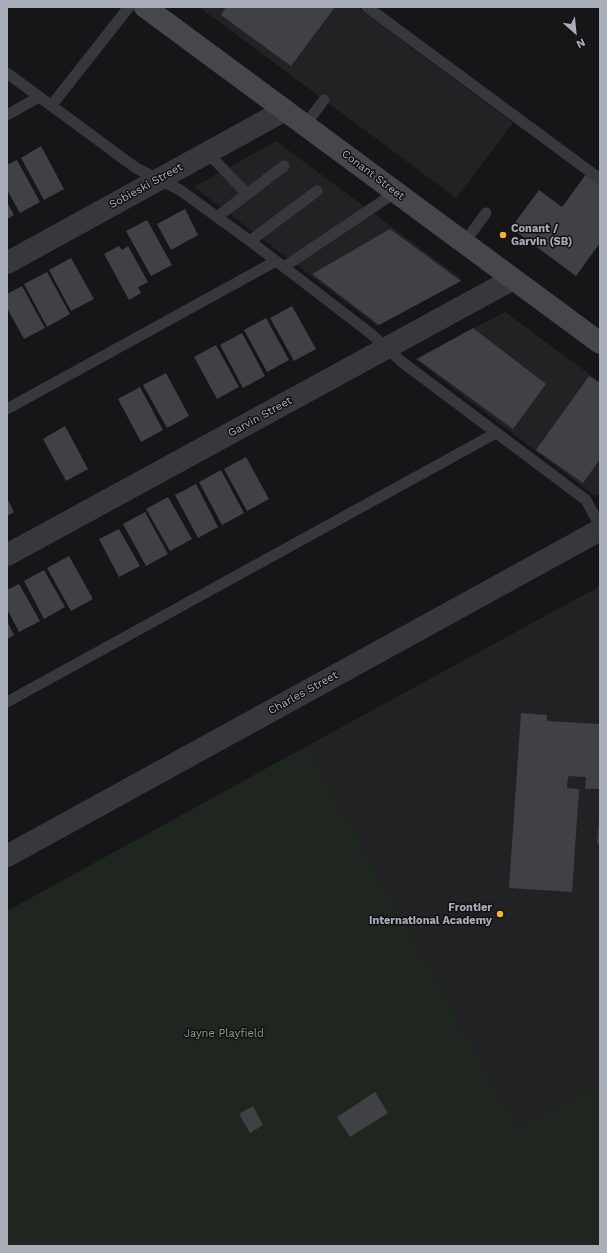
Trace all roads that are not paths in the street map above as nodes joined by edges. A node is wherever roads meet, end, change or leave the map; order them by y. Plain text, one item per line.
1 (129, 7) edge
2 (145, 7) edge
3 (367, 7) edge
4 (7, 73) edge
5 (39, 97) junction
6 (324, 100) dead end
7 (52, 106) junction
8 (285, 110) junction
9 (7, 115) edge
10 (305, 125) junction
11 (207, 152) junction
12 (284, 166) dead end
13 (600, 179) edge
14 (158, 180) junction
15 (317, 191) dead end
16 (396, 192) junction
17 (247, 194) junction
18 (486, 213) dead end
19 (217, 217) junction
20 (250, 241) junction
21 (464, 243) junction
22 (7, 263) edge
23 (280, 264) junction
24 (513, 279) junction
25 (600, 343) edge
26 (387, 348) junction
27 (7, 409) edge
28 (496, 433) junction
29 (600, 526) edge
30 (600, 530) edge
31 (7, 555) edge
32 (7, 702) edge
33 (7, 856) edge

1 - 7 lane
2 - 8 main road, Conant Street
3 - 13 lane
4 - 5 lane
5 - 7 lane
5 - 9 lane
6 - 10 lane
7 - 14 lane
8 - 10 main road, Conant Street
8 - 11 street, Sobieski Street
10 - 16 main road, Conant Street
11 - 14 street, Sobieski Street
11 - 17 lane
12 - 17 lane
14 - 19 lane
14 - 22 street, Sobieski Street
15 - 20 lane
16 - 21 main road, Conant Street
16 - 23 lane
17 - 19 lane
18 - 21 lane
19 - 20 lane
20 - 23 lane
21 - 24 main road, Conant Street
23 - 26 lane
23 - 27 lane
24 - 25 main road, Conant Street
24 - 26 street, Garvin Street
26 - 28 lane
26 - 31 street, Garvin Street
28 - 29 lane
28 - 32 lane
30 - 33 street, Charles Street

